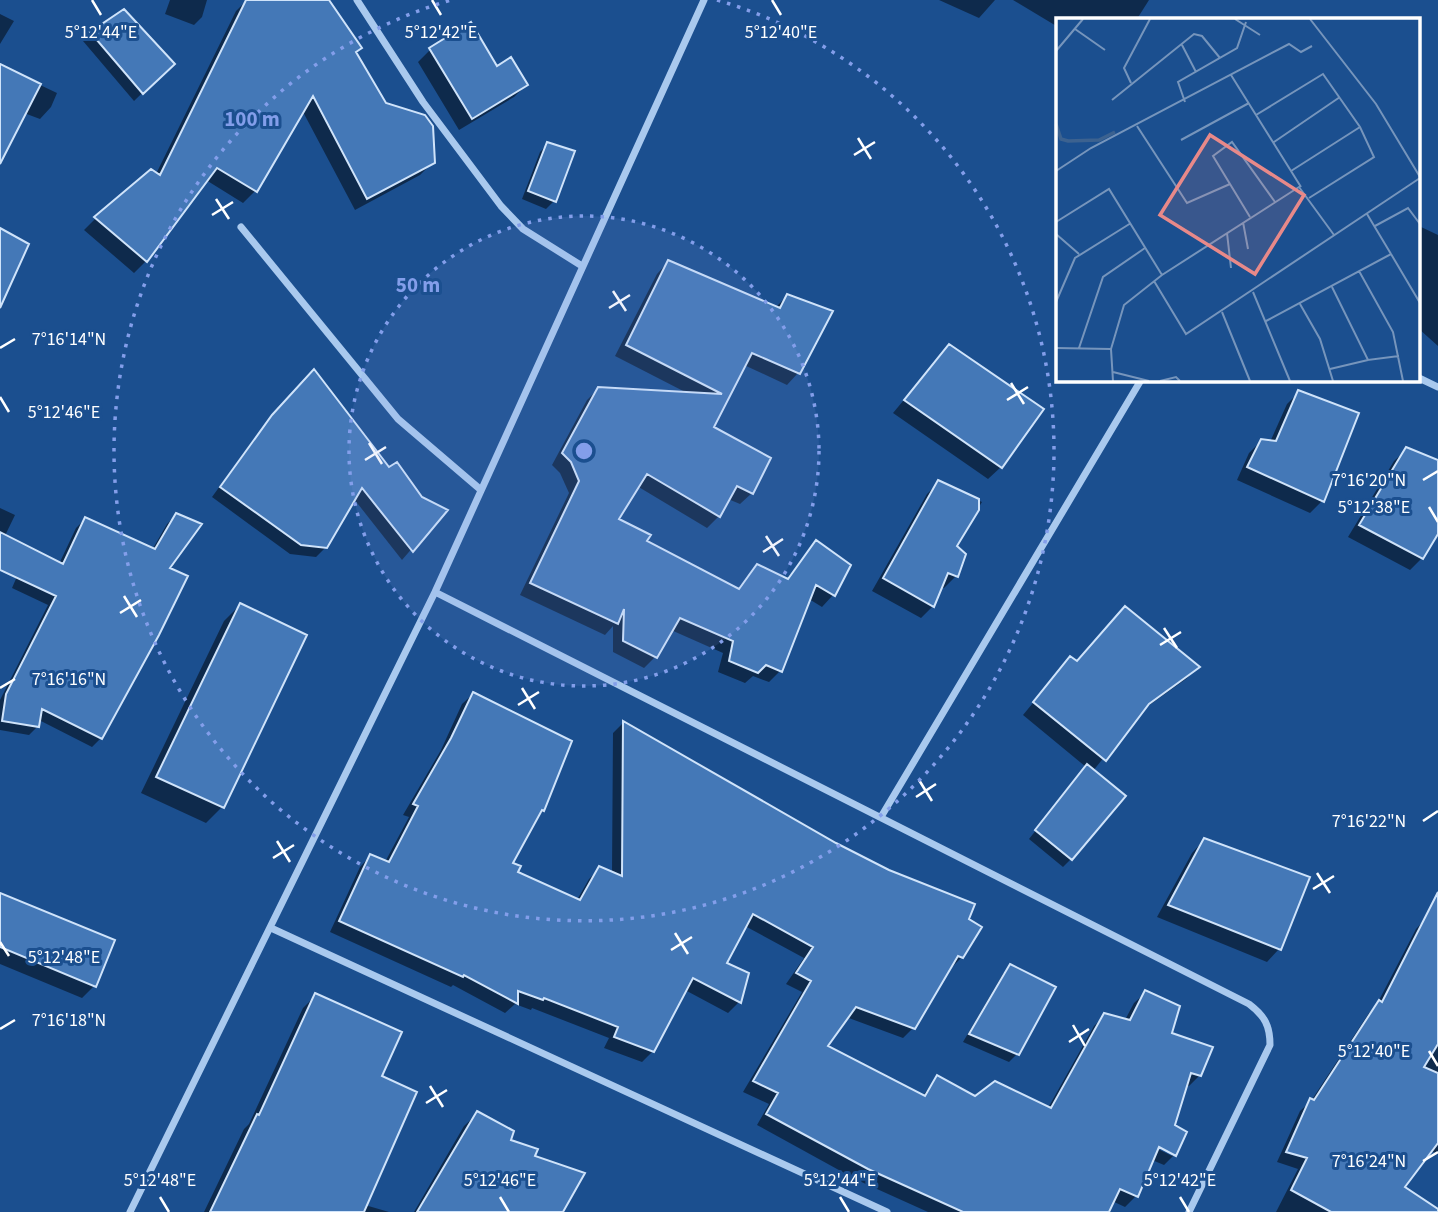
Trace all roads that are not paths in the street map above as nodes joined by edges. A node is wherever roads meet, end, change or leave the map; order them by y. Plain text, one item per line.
1 (357, 0) edge
2 (704, 0) edge
3 (241, 227) dead end
4 (582, 266) junction
5 (1420, 378) edge
6 (1140, 382) edge
7 (1438, 387) edge
8 (481, 490) junction
9 (435, 592) junction
10 (881, 817) junction
11 (271, 928) junction
12 (131, 1212) edge
13 (887, 1212) edge
14 (1189, 1212) edge

1 - 4 street
2 - 4 street
3 - 8 street
4 - 8 street
5 - 7 street
6 - 10 street
8 - 9 street
9 - 10 street
9 - 11 street
10 - 14 street
11 - 12 street
11 - 13 street

